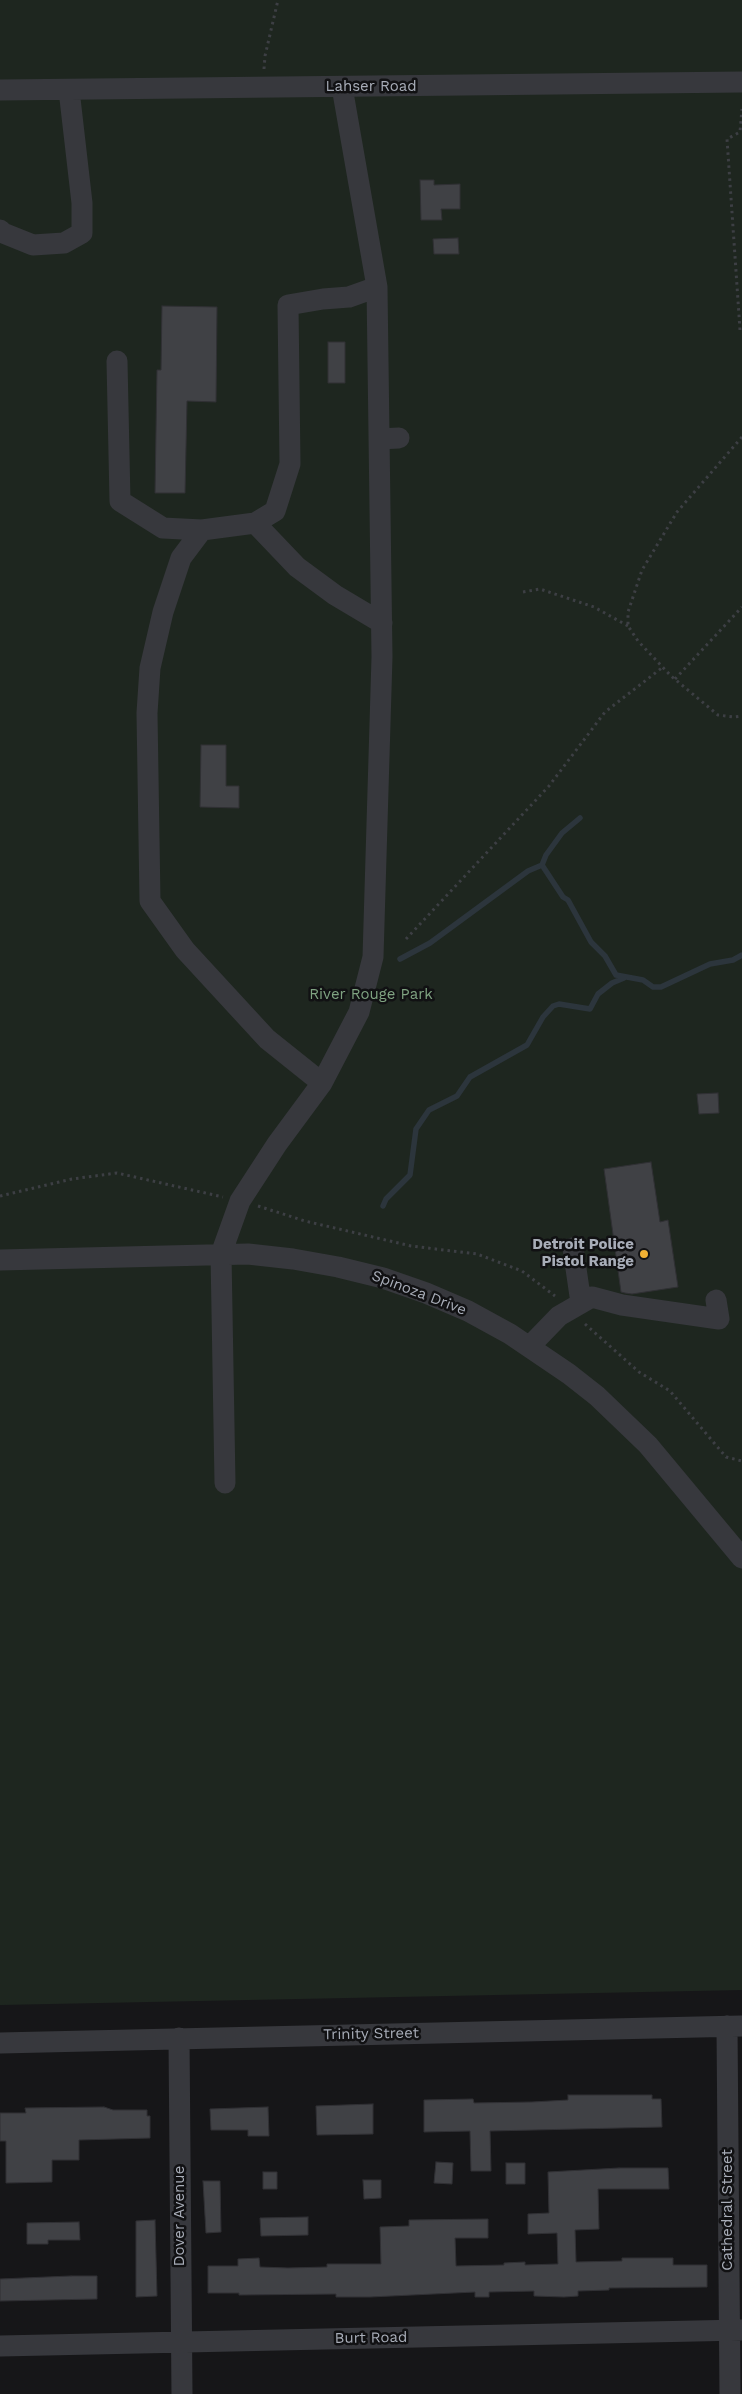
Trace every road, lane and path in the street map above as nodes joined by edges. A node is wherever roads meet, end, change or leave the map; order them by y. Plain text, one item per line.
1 (278, 0) edge
2 (742, 82) edge
3 (263, 87) junction
4 (342, 87) junction
5 (0, 90) edge
6 (69, 90) junction
7 (742, 109) edge
8 (6, 238) edge
9 (377, 287) junction
10 (740, 330) dead end
11 (117, 361) dead end
12 (742, 437) edge
13 (255, 523) junction
14 (202, 530) junction
15 (523, 592) dead end
16 (742, 607) edge
17 (382, 624) junction
18 (628, 626) junction
19 (663, 667) junction
20 (675, 679) junction
21 (742, 716) edge
22 (406, 939) dead end
23 (322, 1083) junction
24 (573, 1248) dead end
25 (221, 1254) junction
26 (0, 1260) edge
27 (716, 1300) dead end
28 (581, 1303) junction
29 (530, 1346) junction
30 (225, 1483) dead end
31 (742, 1558) edge
32 (734, 2026) edge
33 (179, 2038) junction
34 (0, 2043) edge
35 (736, 2330) edge
36 (181, 2342) junction
37 (0, 2346) edge
38 (182, 2394) edge
39 (730, 2394) edge

1 - 3 path
2 - 4 street, Lahser Road
3 - 4 street, Lahser Road
3 - 6 street, Lahser Road
4 - 9 street
5 - 6 street, Lahser Road
6 - 8 street
7 - 10 path
9 - 13 street
9 - 17 street
11 - 14 street
12 - 18 path
13 - 14 street
13 - 17 street
14 - 23 street
15 - 18 path
16 - 20 path
17 - 23 street
18 - 19 path
19 - 20 path
19 - 22 path
20 - 21 path
23 - 25 street
24 - 28 street
25 - 26 street, Spinoza Drive
25 - 29 street, Spinoza Drive
25 - 30 street
27 - 28 street
28 - 29 street
29 - 31 street, Spinoza Drive
32 - 33 street, Trinity Street
32 - 35 street, Cathedral Street
33 - 34 street, Trinity Street
33 - 36 street, Dover Avenue
35 - 36 street, Burt Road
35 - 39 street, Cathedral Street
36 - 37 street, Burt Road
36 - 38 street, Dover Avenue

